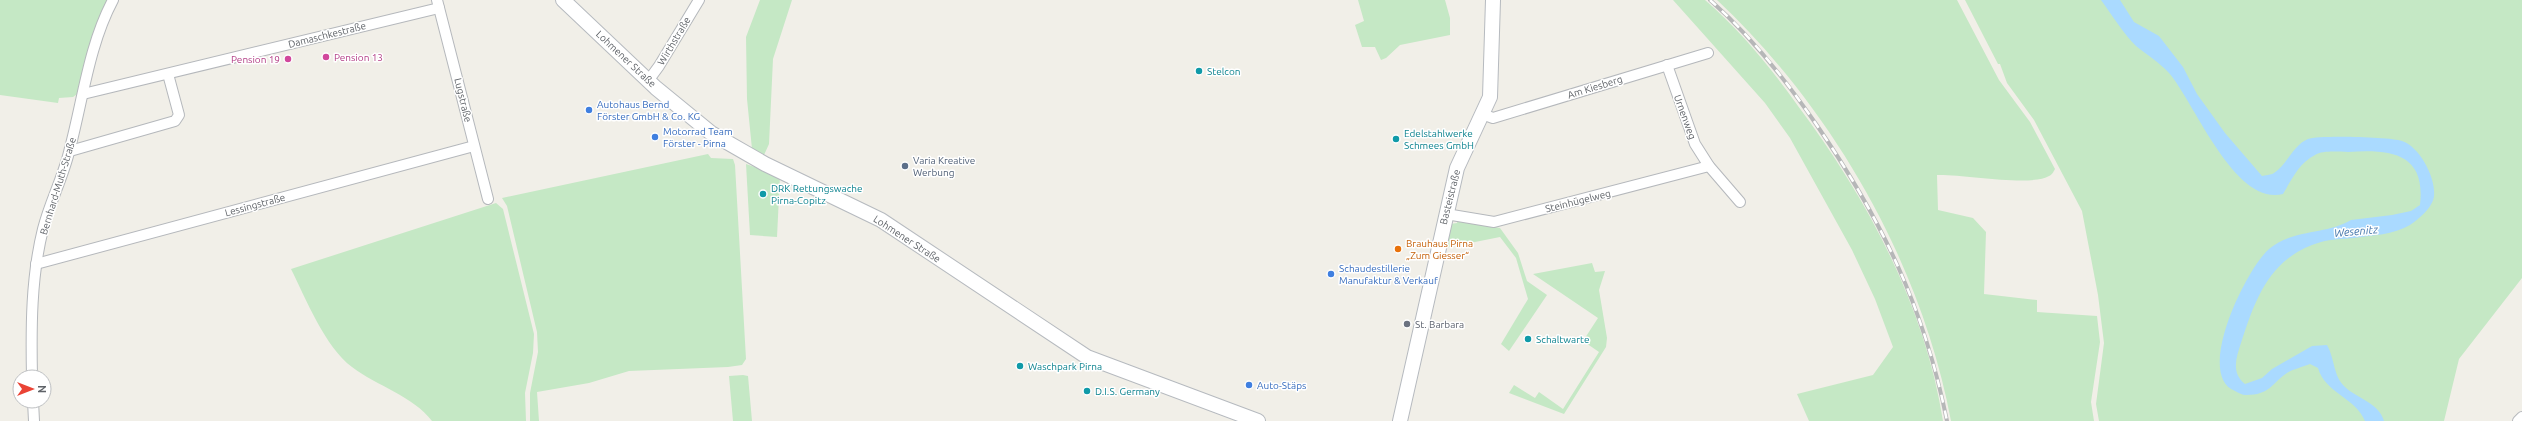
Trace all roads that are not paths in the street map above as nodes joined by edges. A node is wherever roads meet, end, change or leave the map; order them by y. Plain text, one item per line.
1 (113, 0) edge
2 (563, 0) edge
3 (699, 0) edge
4 (1492, 0) edge
5 (438, 4) edge
6 (1708, 54) dead end
7 (1667, 65) junction
8 (168, 74) junction
9 (648, 81) junction
10 (83, 94) junction
11 (1482, 114) junction
12 (474, 146) junction
13 (70, 151) junction
14 (1709, 166) junction
15 (488, 199) dead end
16 (1740, 202) dead end
17 (1446, 214) junction
18 (36, 264) junction
19 (32, 369) edge
20 (33, 409) edge
21 (2522, 417) edge
22 (34, 421) edge
23 (1258, 421) edge
24 (1400, 421) edge
25 (2518, 421) edge

1 - 10 street, Bernhard-Muth-Straße
2 - 9 main road, Lohmener Straße
3 - 9 street, Wirthstraße
4 - 11 main road, Basteistraße
5 - 8 street, Damaschkestraße
5 - 12 street, Lugstraße
6 - 7 street, Am Kiesberg
7 - 11 street, Am Kiesberg
7 - 14 street, Urnenweg
8 - 10 street, Damaschkestraße
8 - 13 street
9 - 23 main road, Lohmener Straße
10 - 13 street, Bernhard-Muth-Straße
11 - 17 main road, Basteistraße
12 - 15 street, Lugstraße
12 - 18 street, Lessingstraße
13 - 18 street, Bernhard-Muth-Straße
14 - 16 street, Urnenweg
14 - 17 street, Steinhügelweg
17 - 24 main road, Basteistraße
18 - 19 street, Bernhard-Muth-Straße
20 - 22 street
21 - 25 street

